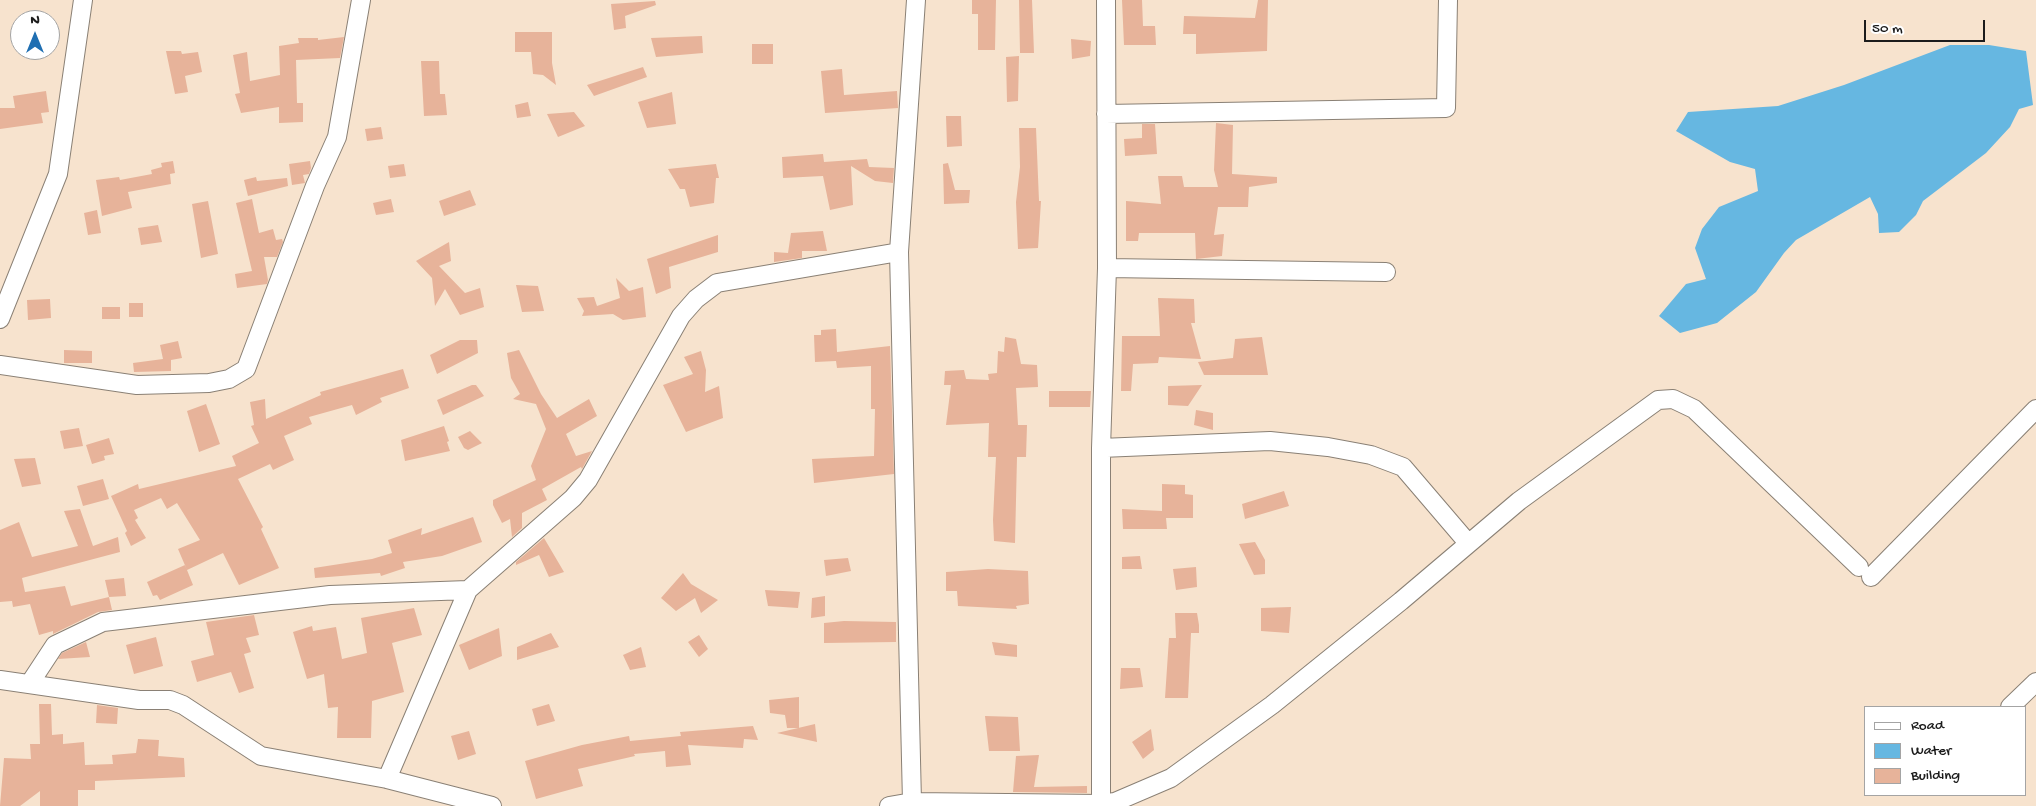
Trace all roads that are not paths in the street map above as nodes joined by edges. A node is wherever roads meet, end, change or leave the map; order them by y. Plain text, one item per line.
1 (83, 0) edge
2 (361, 0) edge
3 (916, 0) edge
4 (1106, 0) edge
5 (1448, 0) edge
6 (1106, 114) junction
7 (899, 252) junction
8 (1107, 268) junction
9 (1386, 272) dead end
10 (0, 319) edge
11 (0, 365) edge
12 (2036, 409) edge
13 (1101, 448) junction
14 (1468, 543) junction
15 (468, 590) junction
16 (0, 680) edge
17 (2036, 682) edge
18 (30, 683) junction
19 (2011, 706) edge
20 (387, 779) junction
21 (912, 802) junction
22 (1101, 804) junction
23 (492, 806) edge
24 (889, 806) edge

1 - 10 street
2 - 11 street
3 - 7 street
4 - 6 street
5 - 6 street
6 - 8 street
7 - 15 street
7 - 21 street
8 - 9 street
8 - 13 street
12 - 14 street
13 - 14 street
13 - 22 street
14 - 22 street
15 - 18 street
15 - 20 street
16 - 18 street
17 - 19 street
18 - 20 street
20 - 23 street
21 - 22 street
21 - 24 street

